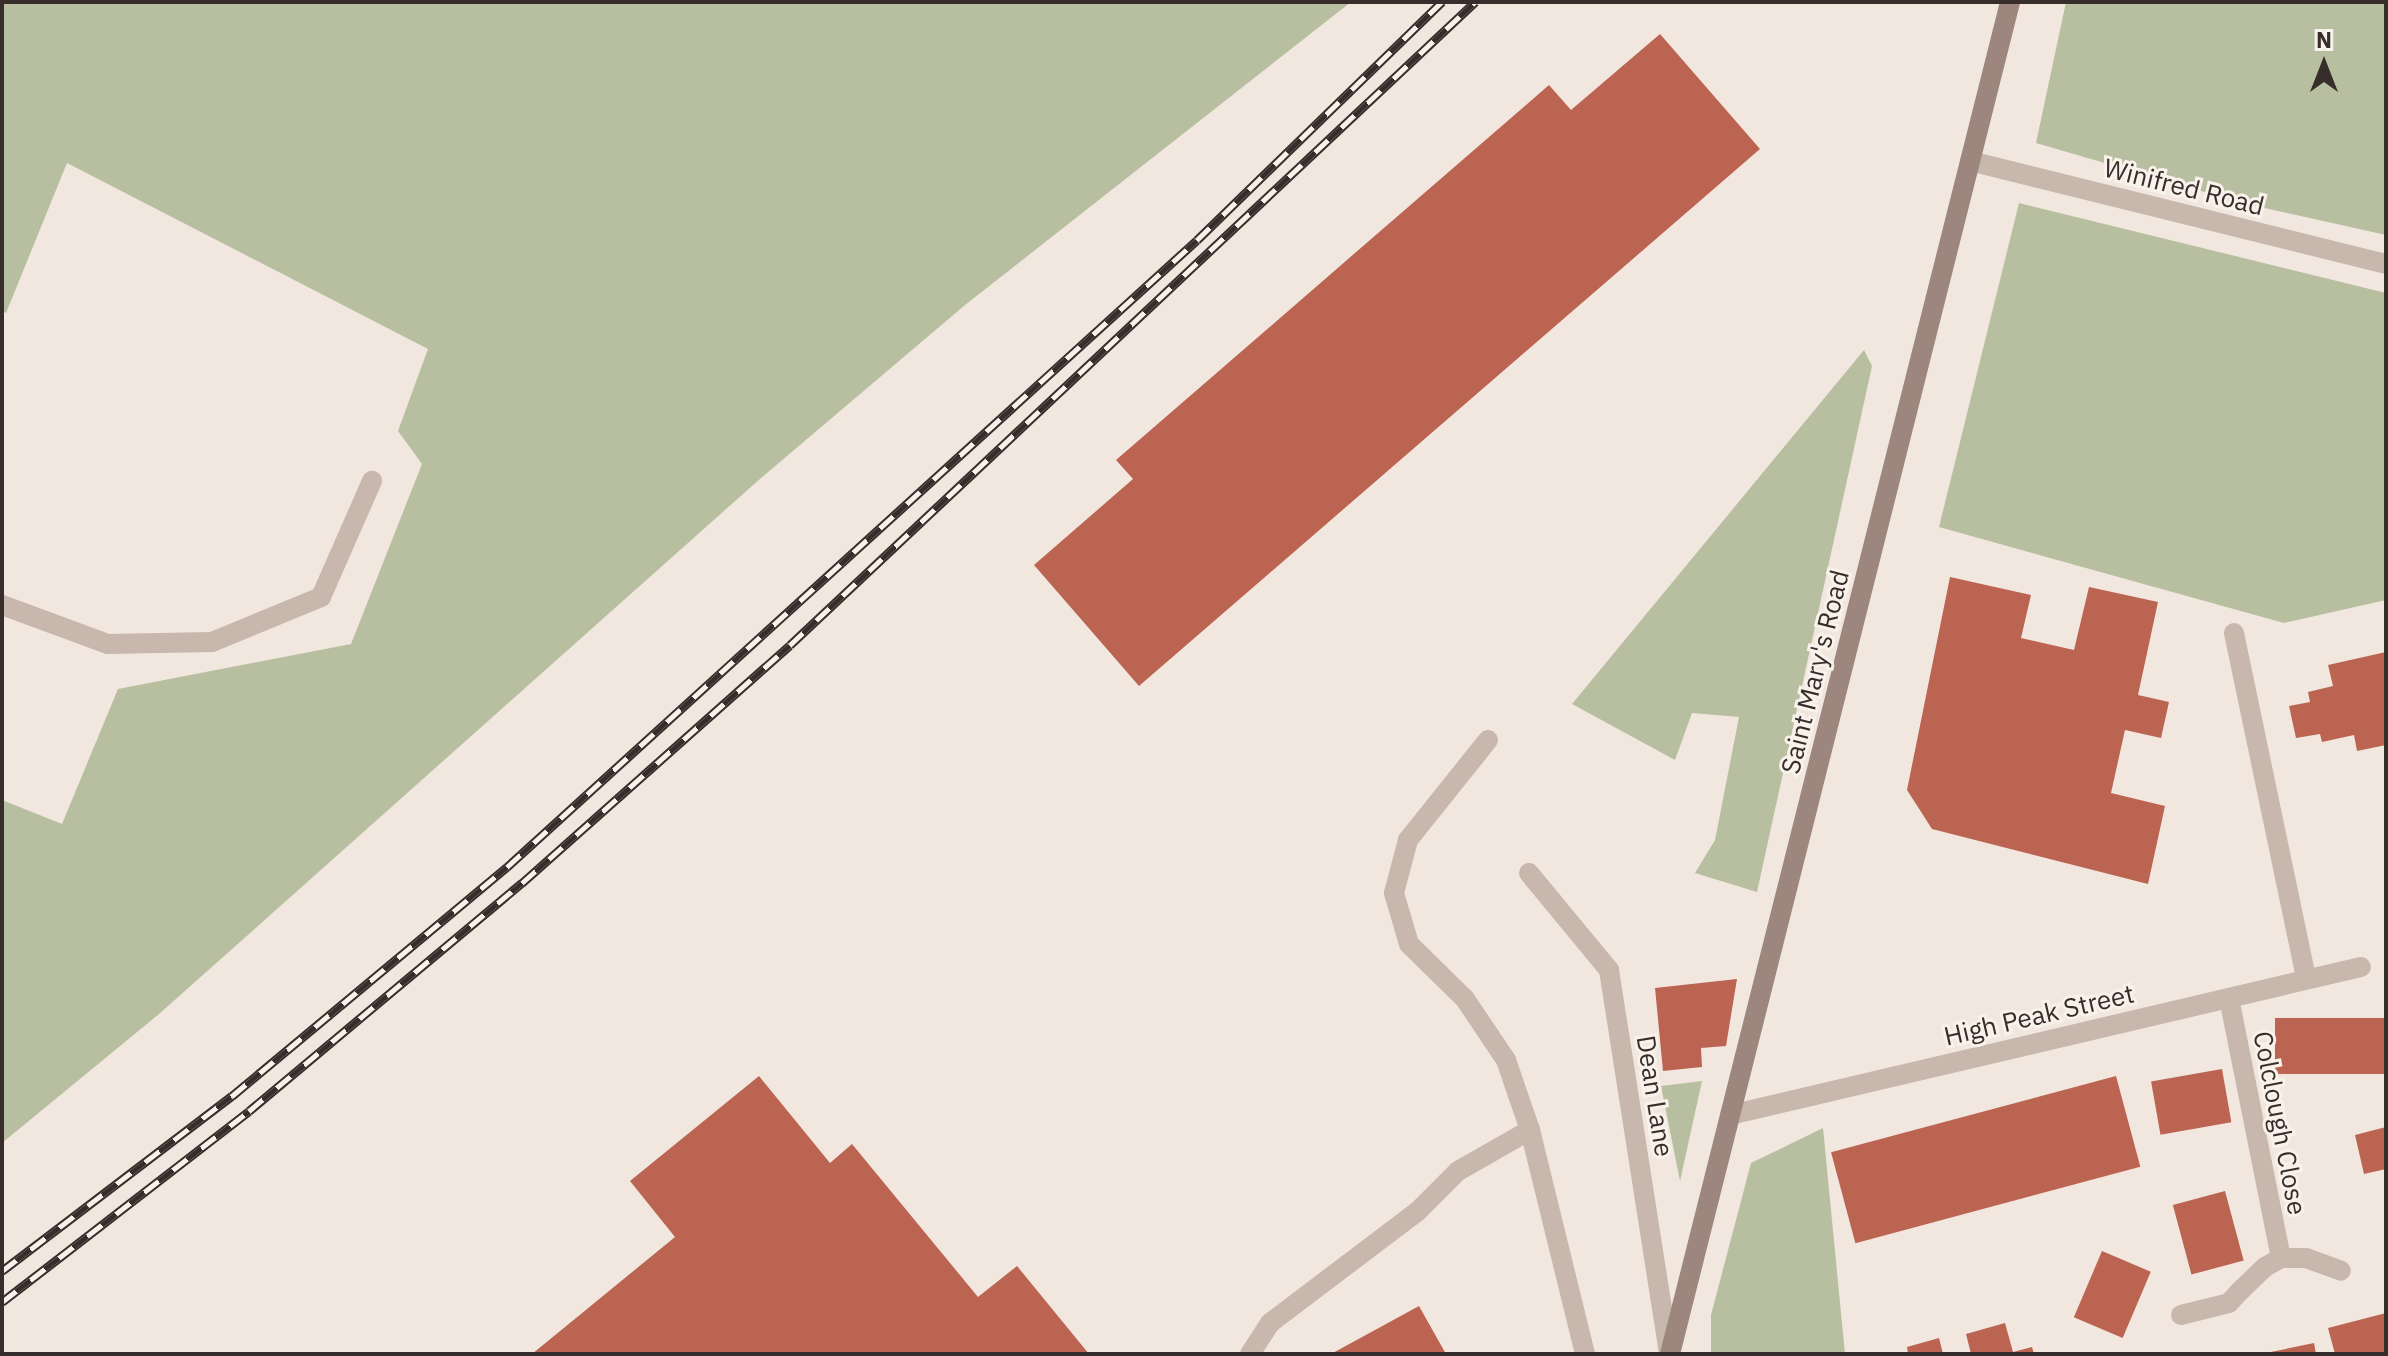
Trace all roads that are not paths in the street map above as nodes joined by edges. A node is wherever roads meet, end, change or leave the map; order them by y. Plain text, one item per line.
1 (2010, 2) edge
2 (1970, 161) junction
3 (2386, 264) edge
4 (372, 481) dead end
5 (2, 605) edge
6 (2234, 633) dead end
7 (1488, 740) dead end
8 (1529, 873) dead end
9 (2361, 967) dead end
10 (2306, 979) junction
11 (2229, 998) junction
12 (1730, 1115) junction
13 (1530, 1130) junction
14 (2281, 1258) junction
15 (2341, 1271) dead end
16 (2181, 1315) dead end
17 (1250, 1354) edge
18 (1585, 1354) edge
19 (1670, 1354) edge

1 - 2 street, Saint Mary's Road
2 - 3 street, Winifred Road
2 - 12 street, Saint Mary's Road
4 - 5 street
6 - 10 street
7 - 13 street
8 - 19 street, Dean Lane
9 - 10 street, High Peak Street
10 - 11 street, High Peak Street
11 - 12 street, High Peak Street
11 - 14 street, Colclough Close
12 - 19 street, Saint Mary's Road
13 - 17 street
13 - 18 street
14 - 15 street
14 - 16 street

